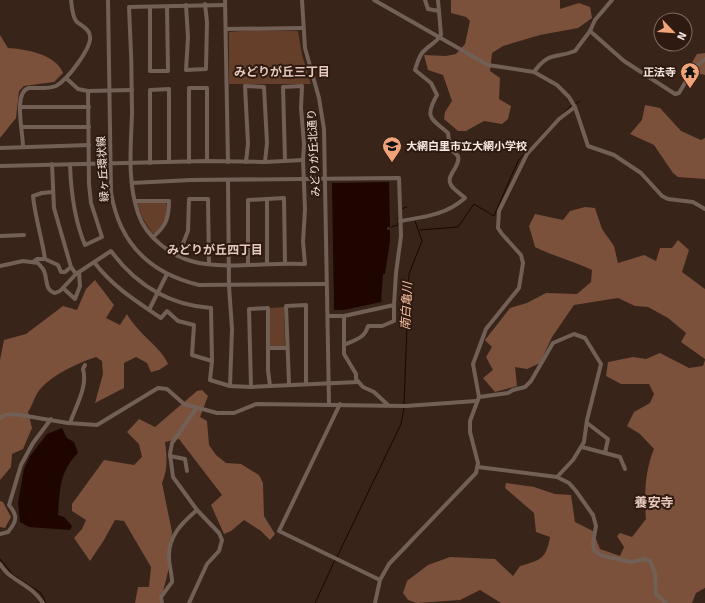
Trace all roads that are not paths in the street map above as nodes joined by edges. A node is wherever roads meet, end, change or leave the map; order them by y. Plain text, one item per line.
1 (71, 0) edge
2 (108, 0) edge
3 (302, 0) edge
4 (374, 0) edge
5 (425, 0) edge
6 (438, 0) edge
7 (612, 0) edge
8 (225, 2) edge
9 (205, 4) junction
10 (186, 5) junction
11 (150, 7) junction
12 (167, 7) junction
13 (439, 11) junction
14 (302, 28) junction
15 (226, 29) junction
16 (590, 31) junction
17 (439, 38) junction
18 (705, 59) edge
19 (534, 72) junction
20 (66, 78) junction
21 (109, 90) junction
22 (132, 90) junction
23 (88, 91) junction
24 (20, 107) junction
25 (89, 107) junction
26 (575, 107) junction
27 (22, 127) junction
28 (89, 127) junction
29 (89, 145) junction
30 (23, 146) junction
31 (0, 148) edge
32 (285, 160) junction
33 (303, 160) junction
34 (207, 161) junction
35 (169, 162) junction
36 (189, 162) junction
37 (228, 162) junction
38 (246, 162) junction
39 (265, 162) junction
40 (131, 163) junction
41 (150, 163) junction
42 (52, 164) junction
43 (110, 164) junction
44 (70, 165) junction
45 (89, 165) junction
46 (0, 166) edge
47 (303, 178) junction
48 (324, 179) junction
49 (228, 180) junction
50 (132, 183) junction
51 (52, 192) junction
52 (267, 199) junction
53 (135, 201) junction
54 (705, 209) edge
55 (400, 221) junction
56 (0, 236) edge
57 (24, 236) dead end
58 (153, 237) junction
59 (178, 256) junction
60 (45, 259) junction
61 (33, 262) junction
62 (94, 262) junction
63 (267, 263) junction
64 (285, 263) junction
65 (209, 264) junction
66 (228, 264) junction
67 (248, 265) junction
68 (0, 266) edge
69 (71, 267) junction
70 (78, 273) junction
71 (167, 274) junction
72 (326, 284) junction
73 (229, 286) junction
74 (63, 288) junction
75 (158, 293) junction
76 (394, 305) junction
77 (149, 310) junction
78 (328, 316) junction
79 (344, 316) junction
80 (344, 345) junction
81 (268, 348) junction
82 (287, 348) junction
83 (212, 361) junction
84 (85, 365) dead end
85 (358, 382) junction
86 (289, 384) junction
87 (306, 384) junction
88 (329, 384) junction
89 (230, 386) junction
90 (270, 386) junction
91 (251, 387) junction
92 (478, 399) junction
93 (329, 403) junction
94 (340, 404) junction
95 (388, 406) junction
96 (196, 409) junction
97 (0, 418) edge
98 (51, 419) junction
99 (70, 423) junction
100 (587, 423) junction
101 (582, 447) junction
102 (605, 453) junction
103 (170, 456) junction
104 (478, 467) junction
105 (624, 469) dead end
106 (187, 471) dead end
107 (557, 477) junction
108 (197, 510) junction
109 (0, 534) edge
110 (0, 564) edge
111 (380, 580) junction
112 (43, 603) edge
113 (162, 603) edge
114 (189, 603) edge
115 (375, 603) edge
116 (666, 603) edge

1 - 20 street
2 - 21 street, 緑ヶ丘環状線
3 - 14 street, みどりが丘北通り
4 - 17 street
5 - 13 street
6 - 13 street
7 - 16 street
8 - 9 street
8 - 15 street
9 - 10 street
9 - 10 street
10 - 12 street
11 - 12 street
11 - 12 street
11 - 22 street
13 - 17 street
14 - 15 street
14 - 48 street, みどりが丘北通り
15 - 37 street
16 - 18 street
16 - 19 street
17 - 19 street
17 - 55 street
19 - 26 street
20 - 23 street
20 - 24 street
21 - 22 street
21 - 23 street
21 - 43 street, 緑ヶ丘環状線
22 - 40 street
23 - 25 street
24 - 25 street
24 - 27 street
25 - 28 street
26 - 54 street
26 - 92 street
27 - 28 street
27 - 30 street
28 - 29 street
29 - 30 street
29 - 45 street
30 - 31 street
32 - 33 street
32 - 33 street
32 - 39 street
33 - 47 street
34 - 36 street
34 - 36 street
34 - 37 street
35 - 36 street
35 - 41 street
35 - 41 street
37 - 38 street
38 - 39 street
38 - 39 street
40 - 41 street
40 - 43 street
40 - 50 street
42 - 44 street
42 - 46 street
42 - 51 street
43 - 45 street
43 - 71 street, 緑ヶ丘環状線
44 - 45 street
44 - 45 street
47 - 48 street
47 - 49 street
47 - 64 street
48 - 55 street
48 - 72 street, みどりが丘北通り
49 - 50 street
49 - 66 street
50 - 53 street
51 - 60 street
51 - 69 street
52 - 63 street
52 - 64 street
52 - 67 street
53 - 58 street
53 - 58 street
55 - 76 street
56 - 57 street
58 - 59 street
59 - 65 street
59 - 65 street
60 - 61 street
60 - 69 street
61 - 68 street
61 - 74 street
62 - 70 street
62 - 75 street
62 - 77 street
63 - 64 street
63 - 67 street
65 - 66 street
66 - 67 street
66 - 73 street
69 - 70 street
70 - 74 street
70 - 74 street
71 - 73 street, 緑ヶ丘環状線
71 - 75 street
72 - 73 street, 緑ヶ丘環状線
72 - 78 street, みどりが丘北通り
73 - 89 street
75 - 77 street
75 - 83 street
76 - 79 street
76 - 80 street
77 - 83 street
78 - 79 street
78 - 88 street, みどりが丘北通り
79 - 80 street
80 - 85 street
81 - 82 street
81 - 90 street
81 - 91 street
82 - 86 street
82 - 87 street
83 - 89 street
84 - 99 street
85 - 88 street
85 - 95 street
86 - 87 street
86 - 90 street
87 - 88 street
88 - 93 street, みどりが丘北通り
89 - 91 street
90 - 91 street
92 - 95 street
92 - 100 street
92 - 104 street
93 - 94 street
93 - 96 street
94 - 95 street
94 - 111 street
96 - 99 street
96 - 103 street
97 - 98 street
98 - 99 street
98 - 109 street
100 - 101 street
100 - 102 street
101 - 102 street
101 - 107 street
102 - 105 street
103 - 106 street
103 - 108 street
104 - 107 street
104 - 111 street
107 - 116 street
108 - 113 street
108 - 114 street
110 - 112 street
111 - 115 street

